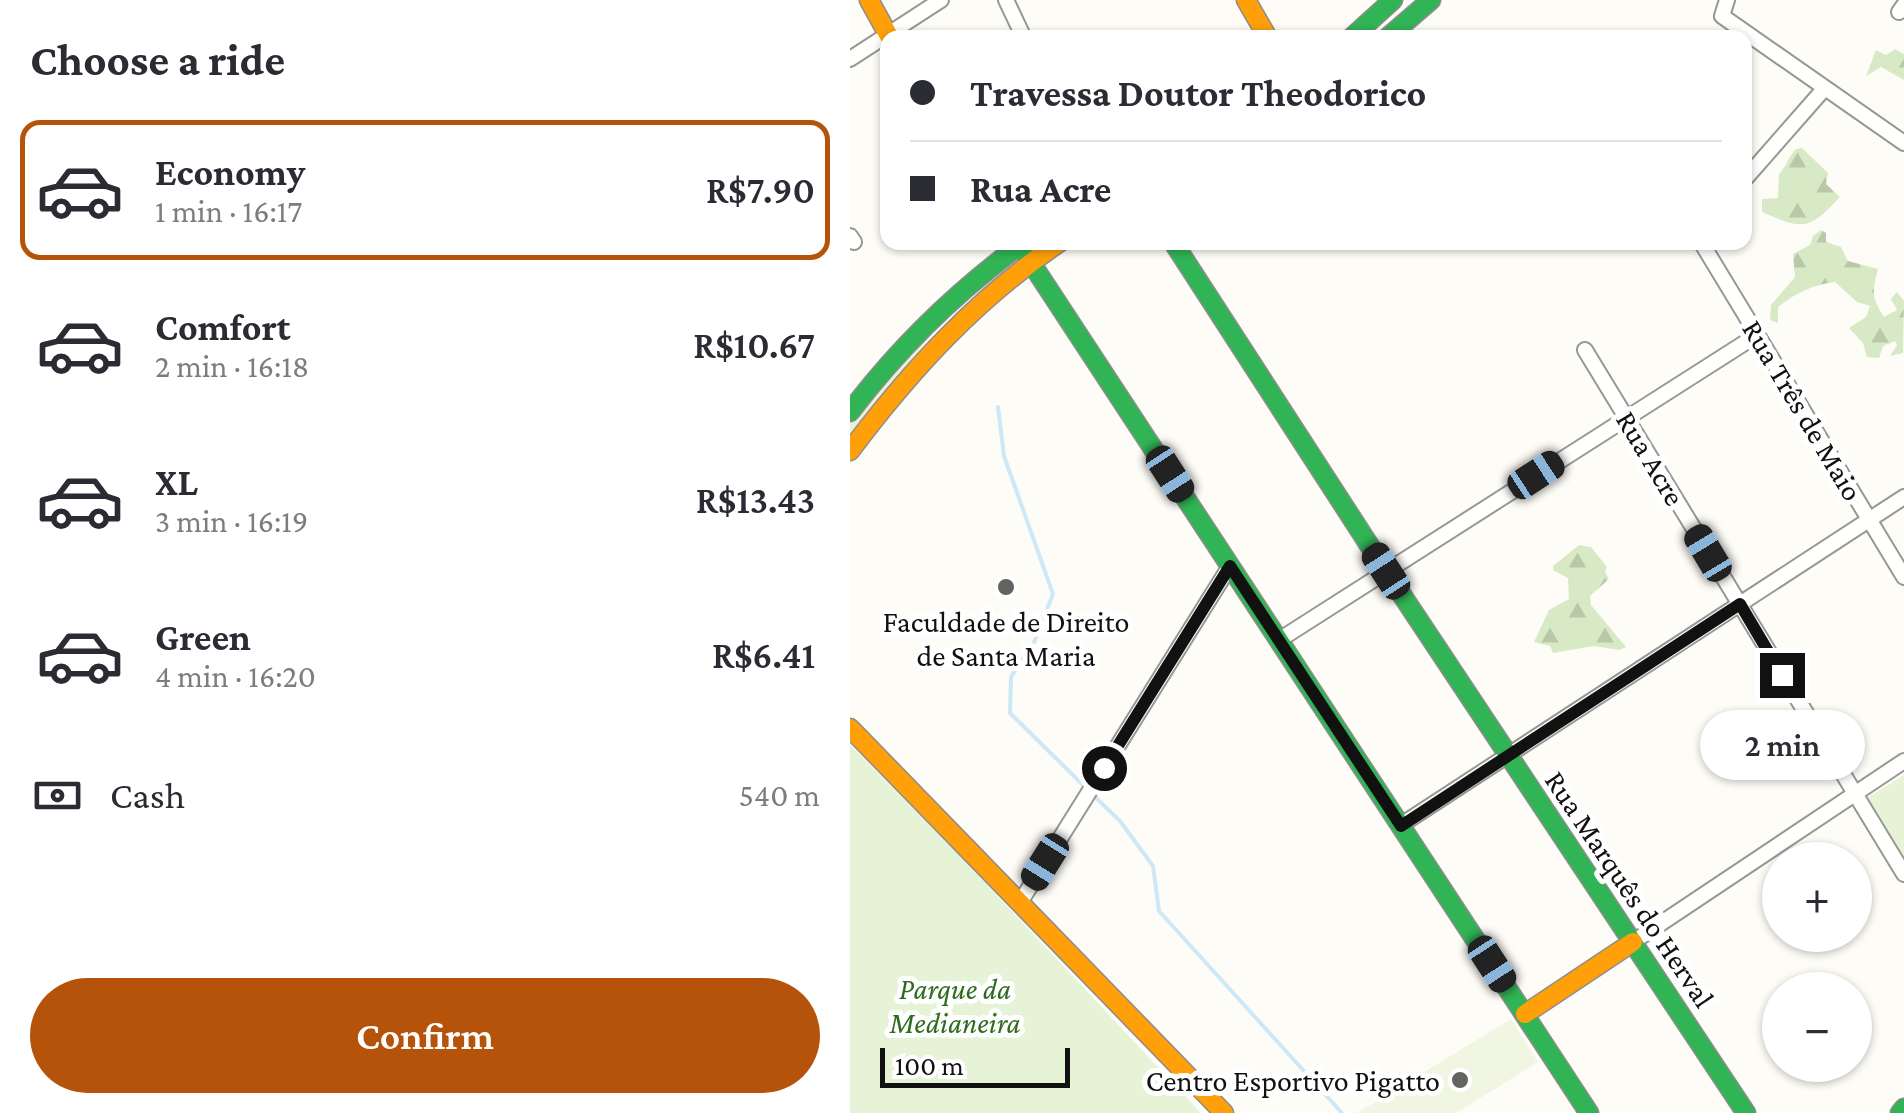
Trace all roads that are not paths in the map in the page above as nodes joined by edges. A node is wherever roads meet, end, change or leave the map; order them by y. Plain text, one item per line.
1 (869, 0) edge
2 (941, 0) edge
3 (1006, 0) edge
4 (1246, 0) edge
5 (1393, 0) edge
6 (1431, 0) edge
7 (1728, 0) edge
8 (886, 30) edge
9 (896, 30) edge
10 (1020, 30) edge
11 (1263, 30) edge
12 (1361, 30) edge
13 (1396, 30) edge
14 (1742, 30) edge
15 (1752, 37) edge
16 (880, 41) edge
17 (850, 59) edge
18 (1824, 89) junction
19 (1904, 143) edge
20 (1752, 170) edge
21 (1011, 250) edge
22 (1024, 250) edge
23 (1049, 250) edge
24 (1178, 250) edge
25 (1706, 250) edge
26 (1032, 263) junction
27 (1757, 334) junction
28 (1585, 350) dead end
29 (850, 412) edge
30 (1626, 418) junction
31 (850, 451) edge
32 (1904, 497) edge
33 (1869, 520) junction
34 (1230, 566) junction
35 (1386, 571) junction
36 (1904, 577) edge
37 (1740, 604) junction
38 (1278, 640) junction
39 (850, 728) edge
40 (1508, 755) junction
41 (1904, 761) edge
42 (1855, 794) junction
43 (1401, 826) junction
44 (1904, 874) edge
45 (1021, 901) junction
46 (1633, 942) junction
47 (1525, 1014) junction
48 (1224, 1113) edge
49 (1590, 1113) edge
50 (1746, 1113) edge

1 - 8 street
2 - 9 street
3 - 10 street
4 - 11 street
5 - 12 street
6 - 13 street
7 - 14 street
15 - 18 street
16 - 17 street
18 - 19 street
18 - 20 street
21 - 29 street
22 - 26 street
23 - 26 street
24 - 35 street, Rua Marquês do Herval
25 - 27 street, Rua Três de Maio
26 - 31 street
26 - 34 street
27 - 30 street
27 - 33 street, Rua Três de Maio
28 - 30 street, Rua Acre
30 - 35 street
30 - 37 street, Rua Acre
32 - 33 street
33 - 36 street, Rua Três de Maio
33 - 37 street
34 - 38 street
34 - 45 street
35 - 38 street
35 - 40 street, Rua Marquês do Herval
37 - 40 street
37 - 42 street, Rua Acre
38 - 43 street
39 - 45 street
40 - 43 street
40 - 46 street, Rua Marquês do Herval
41 - 42 street
42 - 44 street, Rua Acre
42 - 46 street
43 - 47 street
45 - 48 street
46 - 47 street
46 - 50 street, Rua Marquês do Herval
47 - 49 street

